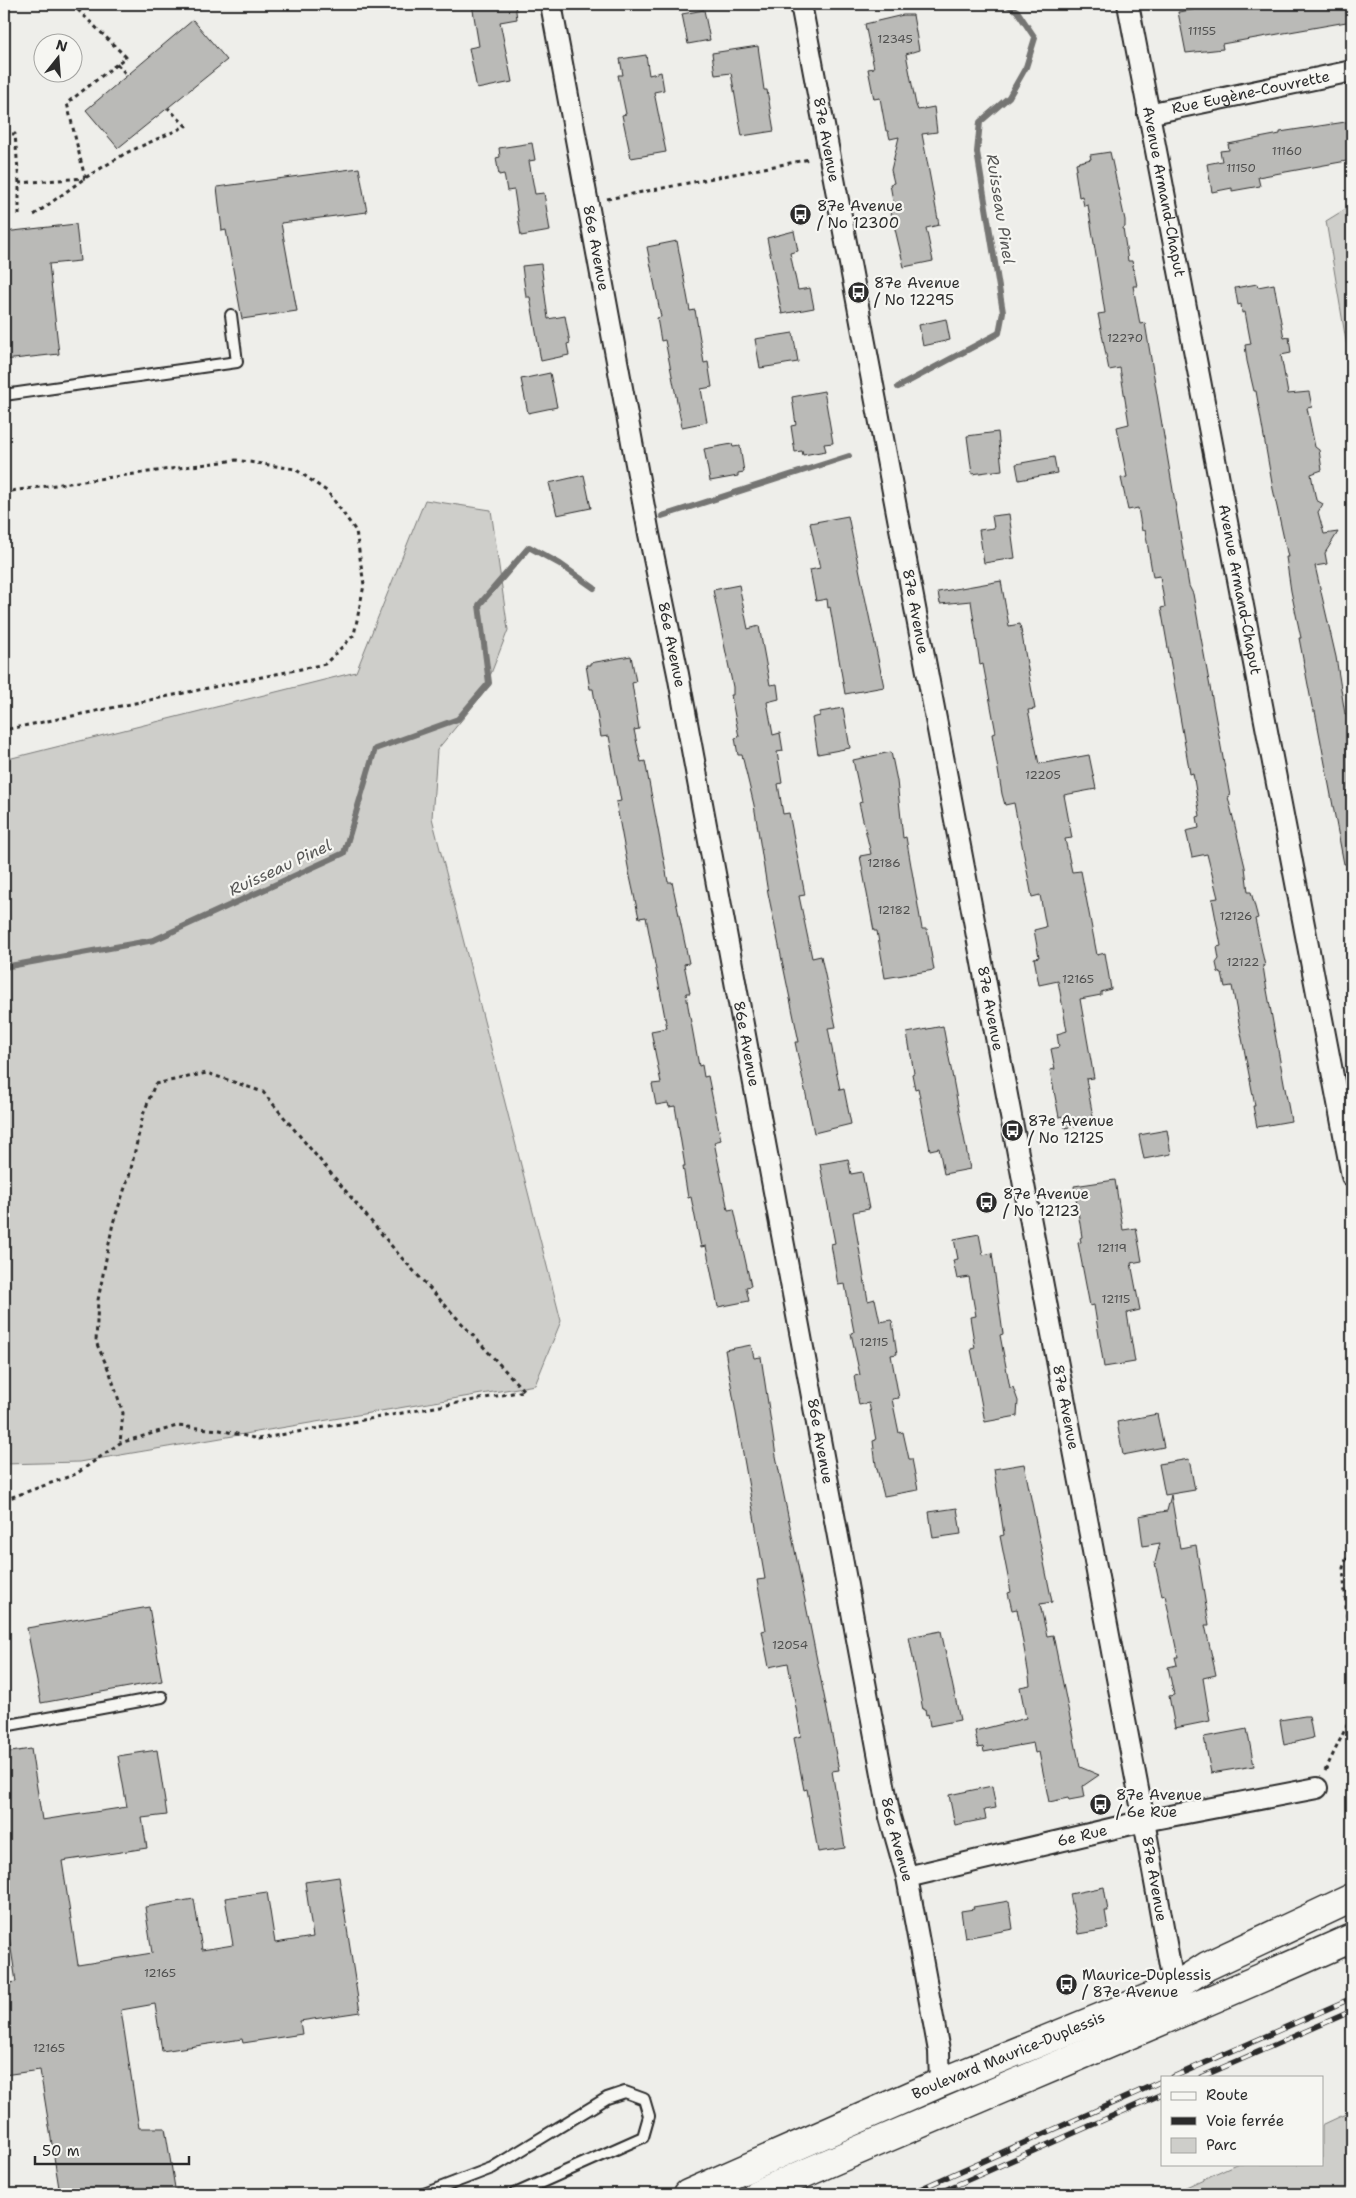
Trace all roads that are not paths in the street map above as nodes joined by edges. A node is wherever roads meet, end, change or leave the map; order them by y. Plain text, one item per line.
1 (551, 4) edge
2 (801, 4) edge
3 (1128, 4) edge
4 (1352, 71) edge
5 (1148, 114) junction
6 (231, 315) dead end
7 (4, 395) edge
8 (1352, 1176) edge
9 (162, 1697) dead end
10 (4, 1726) edge
11 (1317, 1788) road end
12 (1144, 1821) junction
13 (907, 1877) junction
14 (1352, 1898) edge
15 (1352, 1938) edge
16 (1173, 1988) junction
17 (1179, 2015) junction
18 (940, 2083) junction
19 (424, 2194) edge
20 (515, 2194) edge
21 (688, 2194) edge
22 (757, 2194) edge

1 - 13 street, 86e Avenue
2 - 12 street, 87e Avenue
3 - 5 street, Avenue Armand-Chaput
4 - 5 street, Rue Eugène-Couvrette
5 - 8 street, Avenue Armand-Chaput
6 - 7 lane
9 - 10 lane
11 - 12 street, 6e Rue
12 - 13 street, 6e Rue
12 - 16 street, 87e Avenue
13 - 18 street, 86e Avenue
14 - 16 street, Boulevard Maurice-Duplessis
15 - 17 street, Boulevard Maurice-Duplessis
16 - 17 street, 87e Avenue
16 - 18 street, Boulevard Maurice-Duplessis
17 - 22 street, Boulevard Maurice-Duplessis
18 - 21 street, Boulevard Maurice-Duplessis
19 - 20 lane

